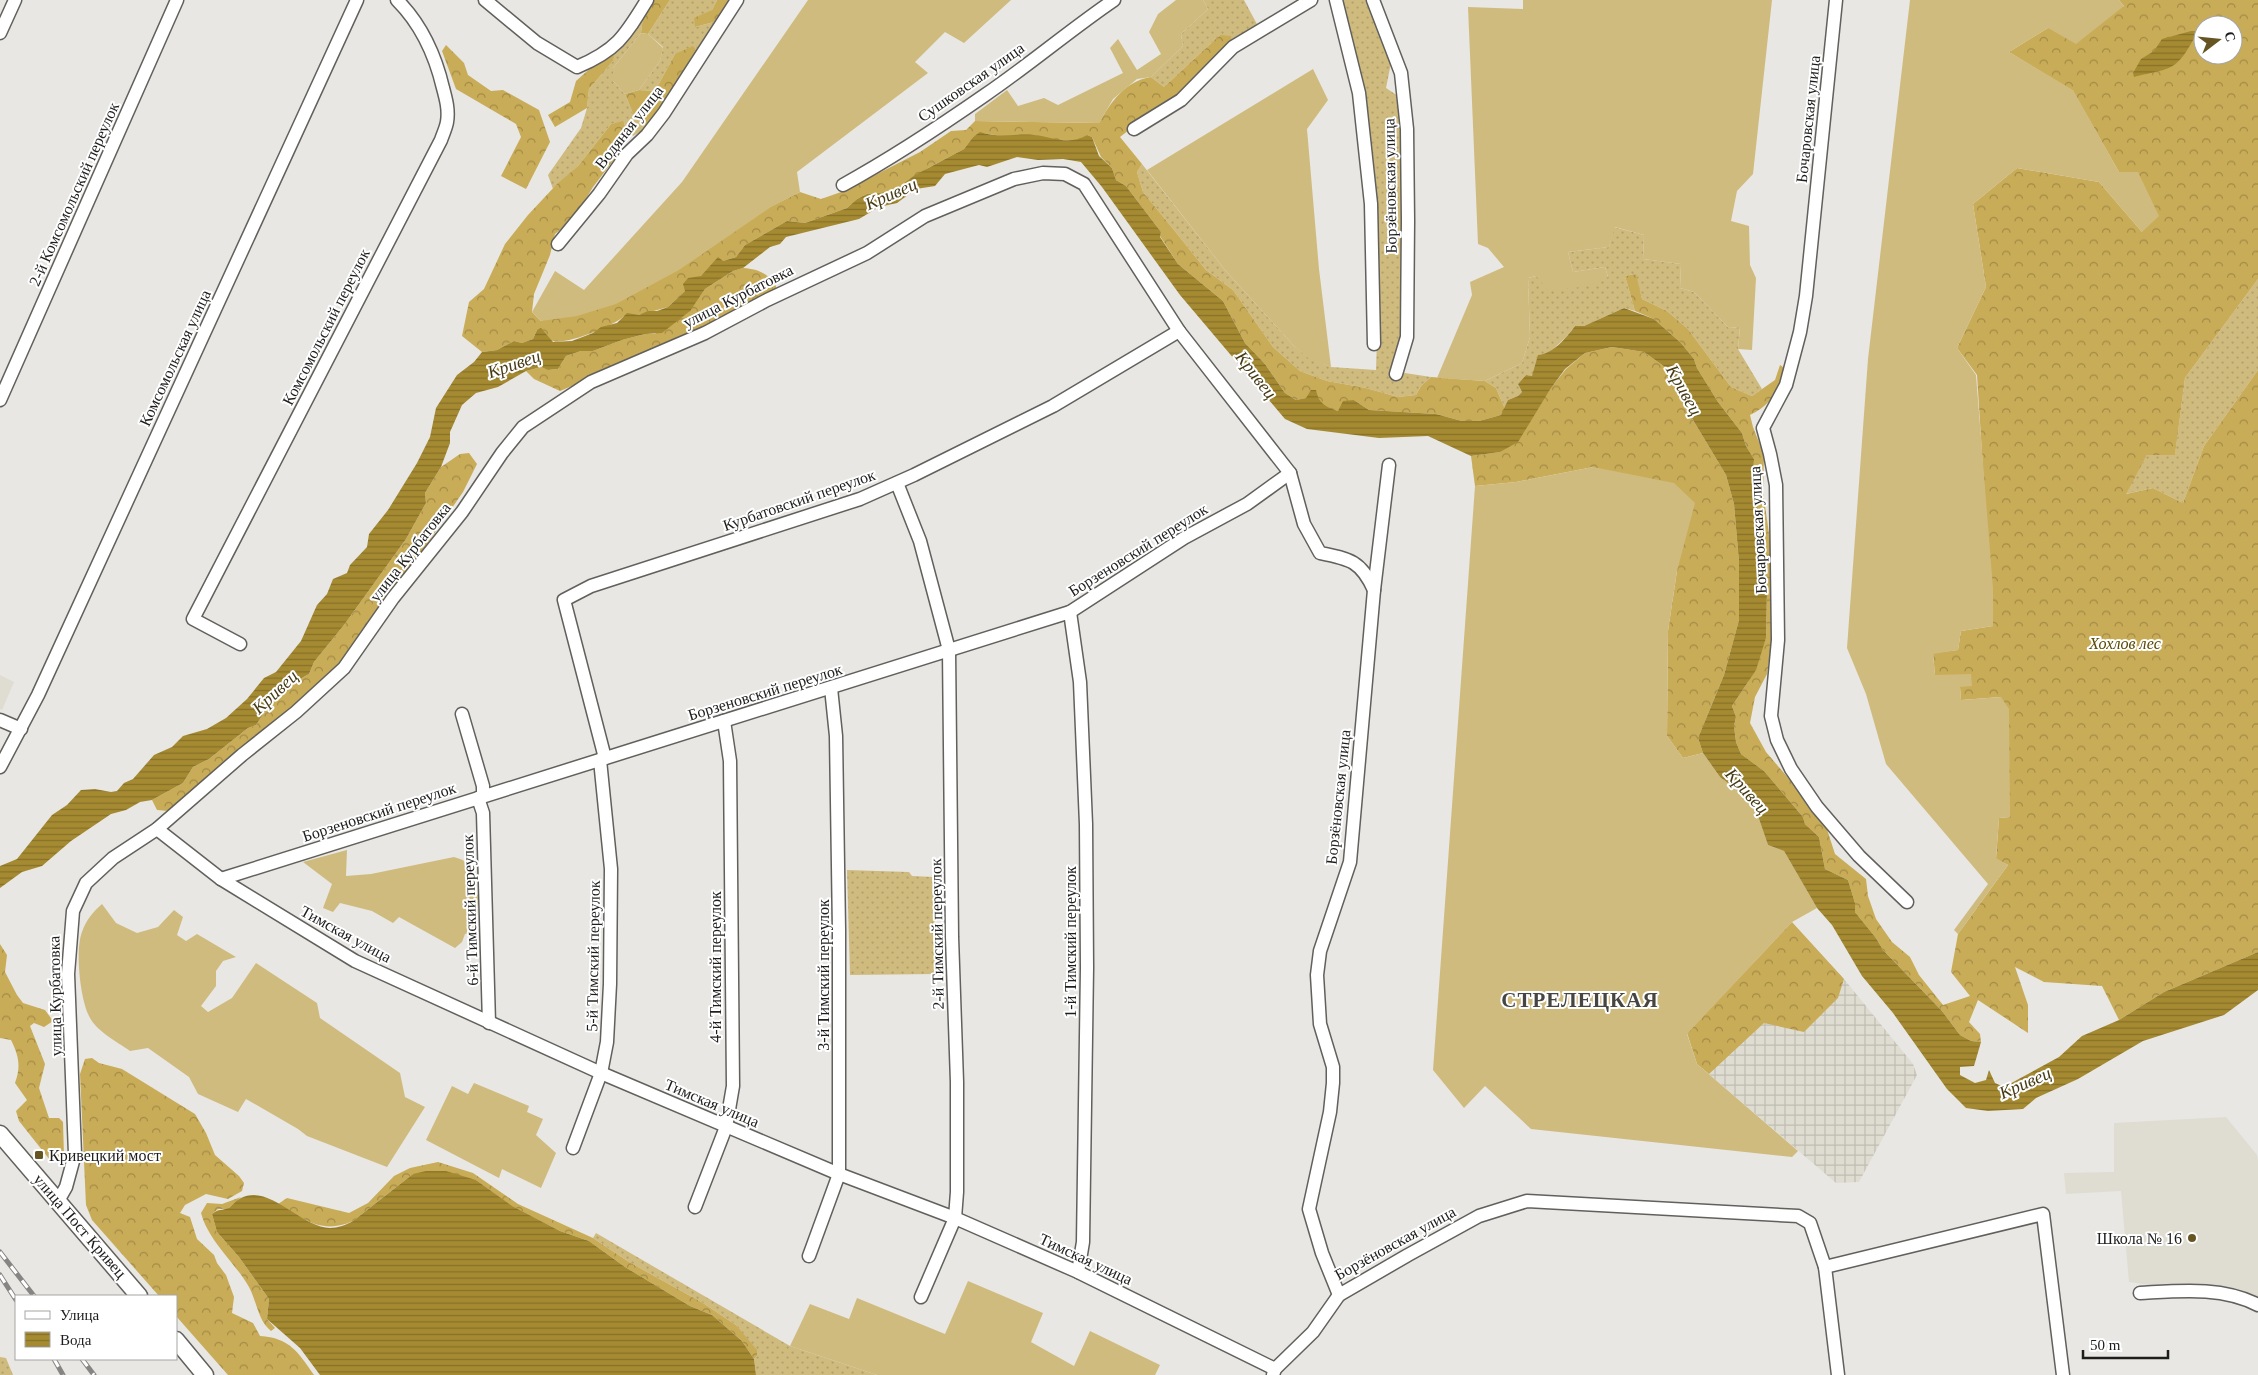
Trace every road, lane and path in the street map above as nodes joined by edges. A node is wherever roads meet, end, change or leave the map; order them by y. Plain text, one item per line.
1 (15, 0) edge
2 (177, 0) edge
3 (357, 0) edge
4 (397, 0) edge
5 (485, 0) edge
6 (647, 0) edge
7 (737, 0) edge
8 (1114, 0) edge
9 (1311, 0) edge
10 (1336, 0) edge
11 (1373, 0) edge
12 (1836, 0) edge
13 (0, 33) edge
14 (1134, 129) dead end
15 (843, 185) dead end
16 (558, 244) dead end
17 (1178, 331) junction
18 (1374, 344) dead end
19 (1396, 374) dead end
20 (0, 400) edge
21 (1389, 465) dead end
22 (1290, 473) junction
23 (897, 483) junction
24 (1374, 590) junction
25 (1070, 612) junction
26 (240, 644) dead end
27 (949, 650) junction
28 (831, 688) junction
29 (462, 714) dead end
30 (0, 720) edge
31 (724, 722) junction
32 (21, 729) junction
33 (602, 759) junction
34 (0, 768) edge
35 (480, 797) junction
36 (157, 829) junction
37 (221, 879) junction
38 (1907, 902) dead end
39 (489, 1023) junction
40 (601, 1073) junction
41 (726, 1126) junction
42 (0, 1134) edge
43 (573, 1148) dead end
44 (839, 1174) junction
45 (58, 1201) junction
46 (695, 1206) dead end
47 (955, 1218) junction
48 (809, 1256) dead end
49 (1825, 1267) junction
50 (1078, 1272) junction
51 (2140, 1292) dead end
52 (139, 1295) edge
53 (1339, 1295) junction
54 (921, 1297) dead end
55 (2258, 1305) edge
56 (178, 1342) edge
57 (1274, 1372) edge
58 (205, 1375) edge
59 (1838, 1375) edge
60 (2063, 1375) edge

1 - 13 street
2 - 20 street, 2-й Комсомольский переулок
3 - 32 street, Комсомольская улица
4 - 26 street, Комсомольский переулок
5 - 6 street
7 - 16 street, Водяная улица
8 - 15 street, Сушковская улица
9 - 14 street
10 - 18 street, Борзёновская улица
11 - 19 street, Борзёновская улица
12 - 38 street, Бочаровская улица
17 - 22 street
17 - 23 street, Курбатовский переулок
17 - 36 street, улица Курбатовка
21 - 24 street, Борзёновская улица
22 - 24 street
22 - 25 street, Борзеновский переулок
23 - 27 street, 2-й Тимский переулок
23 - 33 street, Курбатовский переулок
24 - 53 street, Борзёновская улица
25 - 27 street, Борзеновский переулок
25 - 50 street, 1-й Тимский переулок
27 - 28 street, Борзеновский переулок
27 - 47 street, 2-й Тимский переулок
28 - 31 street, Борзеновский переулок
28 - 44 street, 3-й Тимский переулок
29 - 35 street, 6-й Тимский переулок
30 - 32 street
31 - 33 street, Борзеновский переулок
31 - 41 street, 4-й Тимский переулок
32 - 34 street, Комсомольская улица
33 - 35 street, Борзеновский переулок
33 - 40 street, 5-й Тимский переулок
35 - 37 street, Борзеновский переулок
35 - 39 street, 6-й Тимский переулок
36 - 37 street, Тимская улица
36 - 45 street, улица Курбатовка
37 - 39 street, Тимская улица
39 - 40 street, Тимская улица
40 - 41 street, Тимская улица
40 - 43 street, 5-й Тимский переулок
41 - 44 street, Тимская улица
41 - 46 street, 4-й Тимский переулок
42 - 45 main road, улица Пост Кривец
44 - 47 street, Тимская улица
44 - 48 street, 3-й Тимский переулок
45 - 52 main road, улица Пост Кривец
47 - 50 street, Тимская улица
47 - 54 street, 2-й Тимский переулок
49 - 53 street, Борзёновская улица
49 - 59 street, Борзёновская улица
49 - 60 street
50 - 57 street, Тимская улица
51 - 55 street
53 - 57 street
56 - 58 main road

